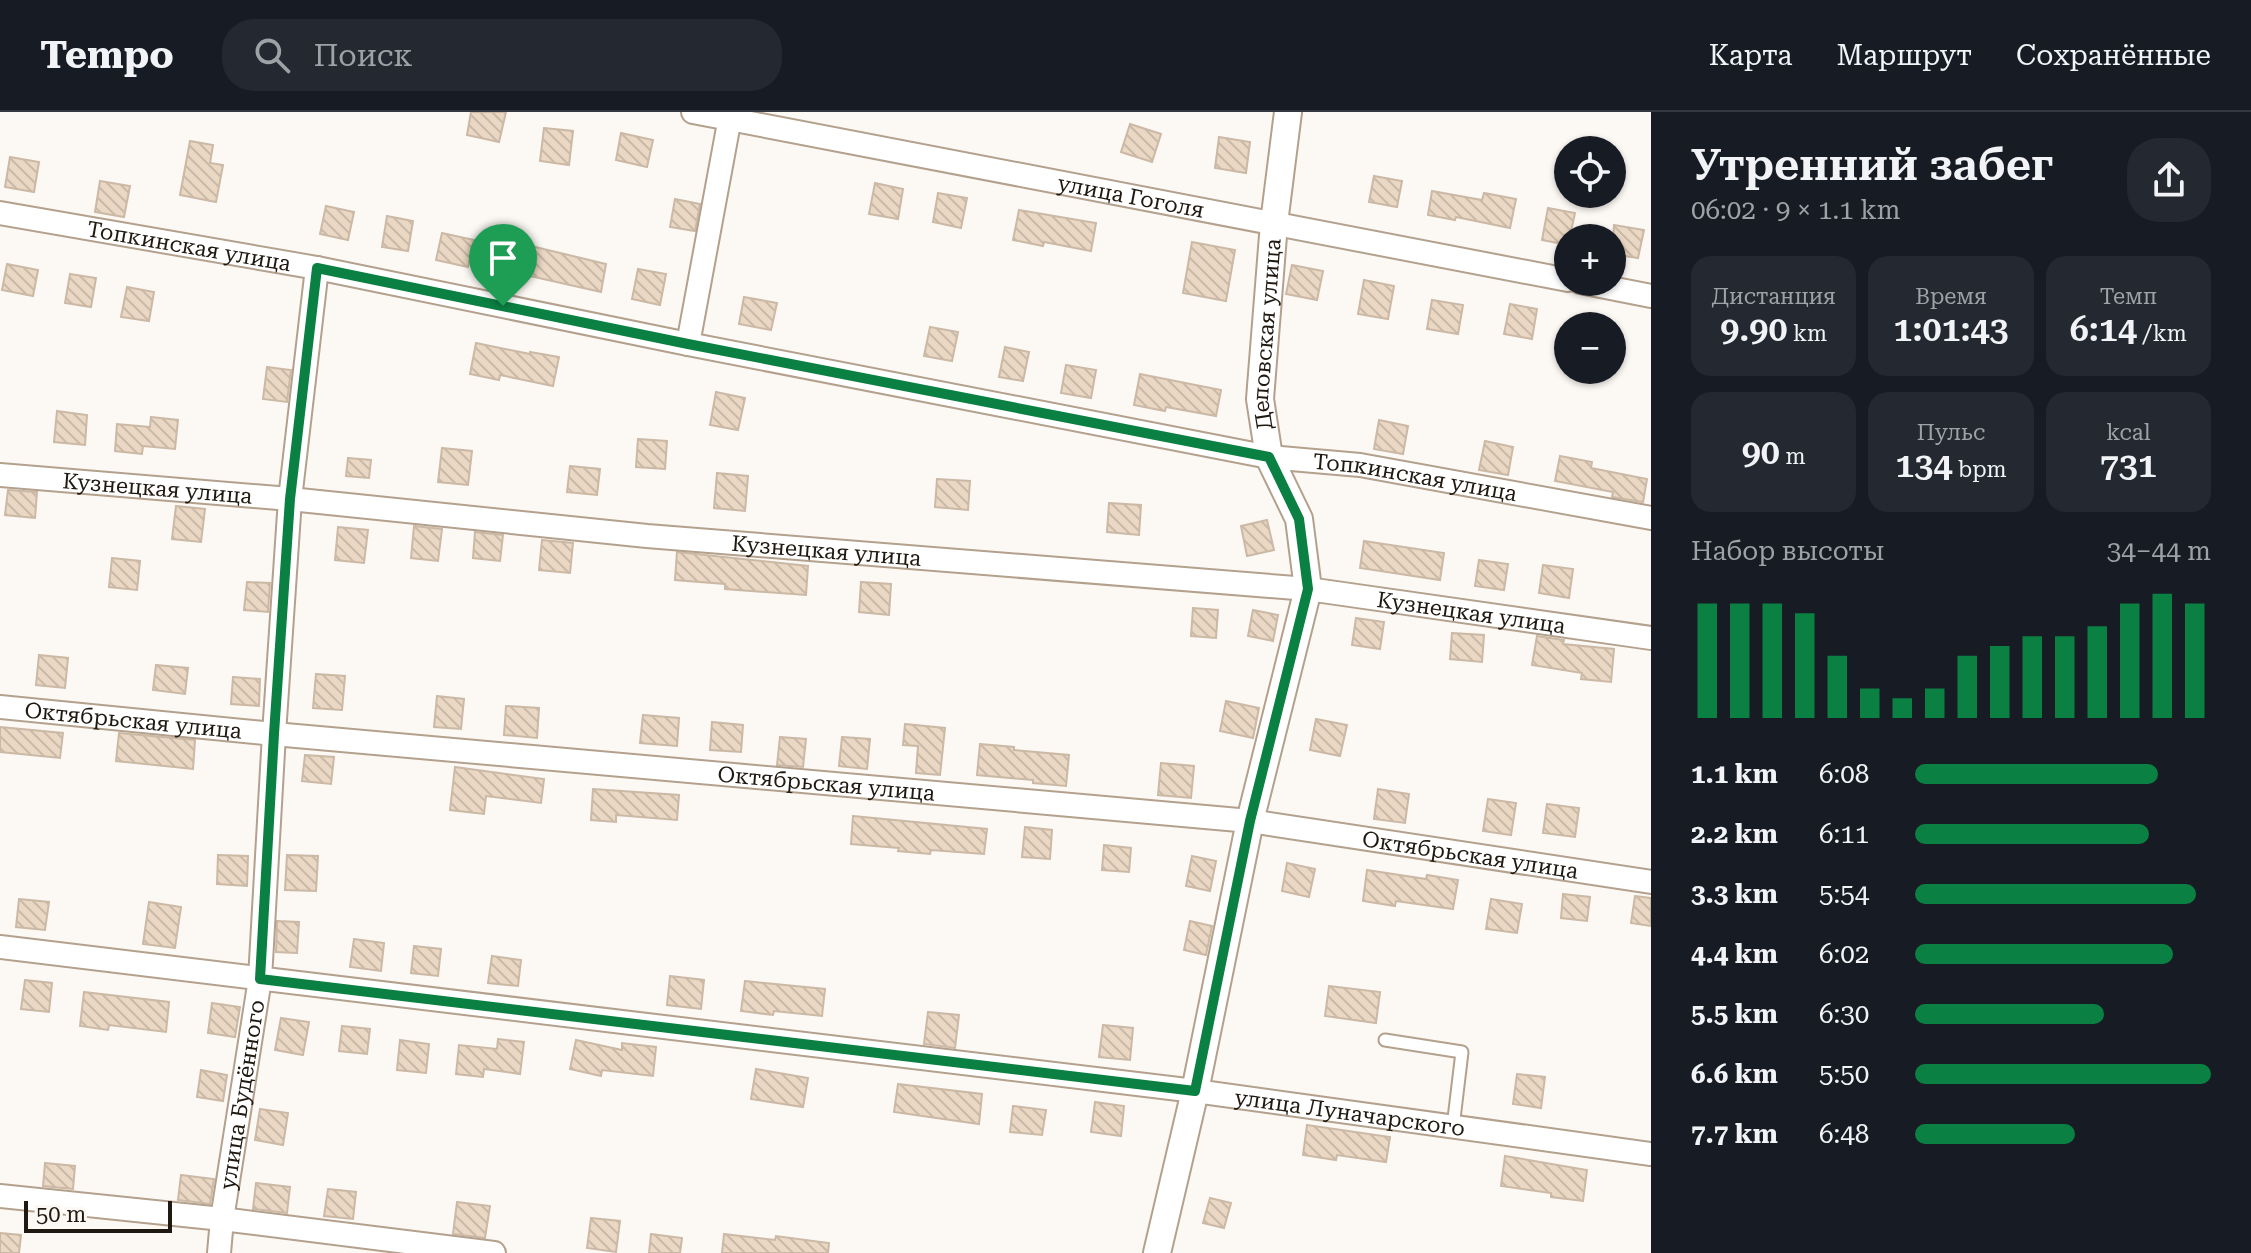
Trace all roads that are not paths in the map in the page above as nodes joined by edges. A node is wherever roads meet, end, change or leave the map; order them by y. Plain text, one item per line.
1 (693, 112) edge
2 (1288, 112) edge
3 (730, 116) edge
4 (0, 213) edge
5 (1274, 223) junction
6 (317, 268) junction
7 (1554, 277) edge
8 (1626, 291) edge
9 (1651, 296) edge
10 (688, 344) junction
11 (1269, 457) junction
12 (0, 475) edge
13 (290, 499) junction
14 (1651, 518) edge
15 (1308, 589) junction
16 (1651, 638) edge
17 (0, 707) edge
18 (274, 734) junction
19 (1250, 821) junction
20 (1651, 882) edge
21 (0, 947) edge
22 (260, 979) junction
23 (1385, 1040) dead end
24 (1195, 1091) junction
25 (1453, 1127) junction
26 (1651, 1154) edge
27 (0, 1196) edge
28 (222, 1219) junction
29 (219, 1253) edge
30 (494, 1253) edge
31 (1157, 1253) edge

1 - 3 street, улица Гоголя
2 - 5 street, Деповская улица
3 - 5 street, улица Гоголя
3 - 10 street
4 - 6 street, Топкинская улица
5 - 7 street, улица Гоголя
5 - 11 street, Деповская улица
6 - 10 street, Топкинская улица
6 - 13 street, улица Будённого
8 - 9 street
10 - 11 street, Топкинская улица
11 - 14 street, Топкинская улица
11 - 15 street, Деповская улица
12 - 13 street, Кузнецкая улица
13 - 15 street, Кузнецкая улица
13 - 18 street, улица Будённого
15 - 16 street, Кузнецкая улица
15 - 19 street, Деповская улица
17 - 18 street, Октябрьская улица
18 - 19 street, Октябрьская улица
18 - 22 street, улица Будённого
19 - 20 street, Октябрьская улица
19 - 24 street, Деповская улица
21 - 22 street, улица Луначарского
22 - 24 street, улица Луначарского
22 - 28 street, улица Будённого
23 - 25 lane
24 - 25 street, улица Луначарского
24 - 31 street, Деповская улица
25 - 26 street, улица Луначарского
27 - 28 street
28 - 29 street, улица Будённого
28 - 30 street

